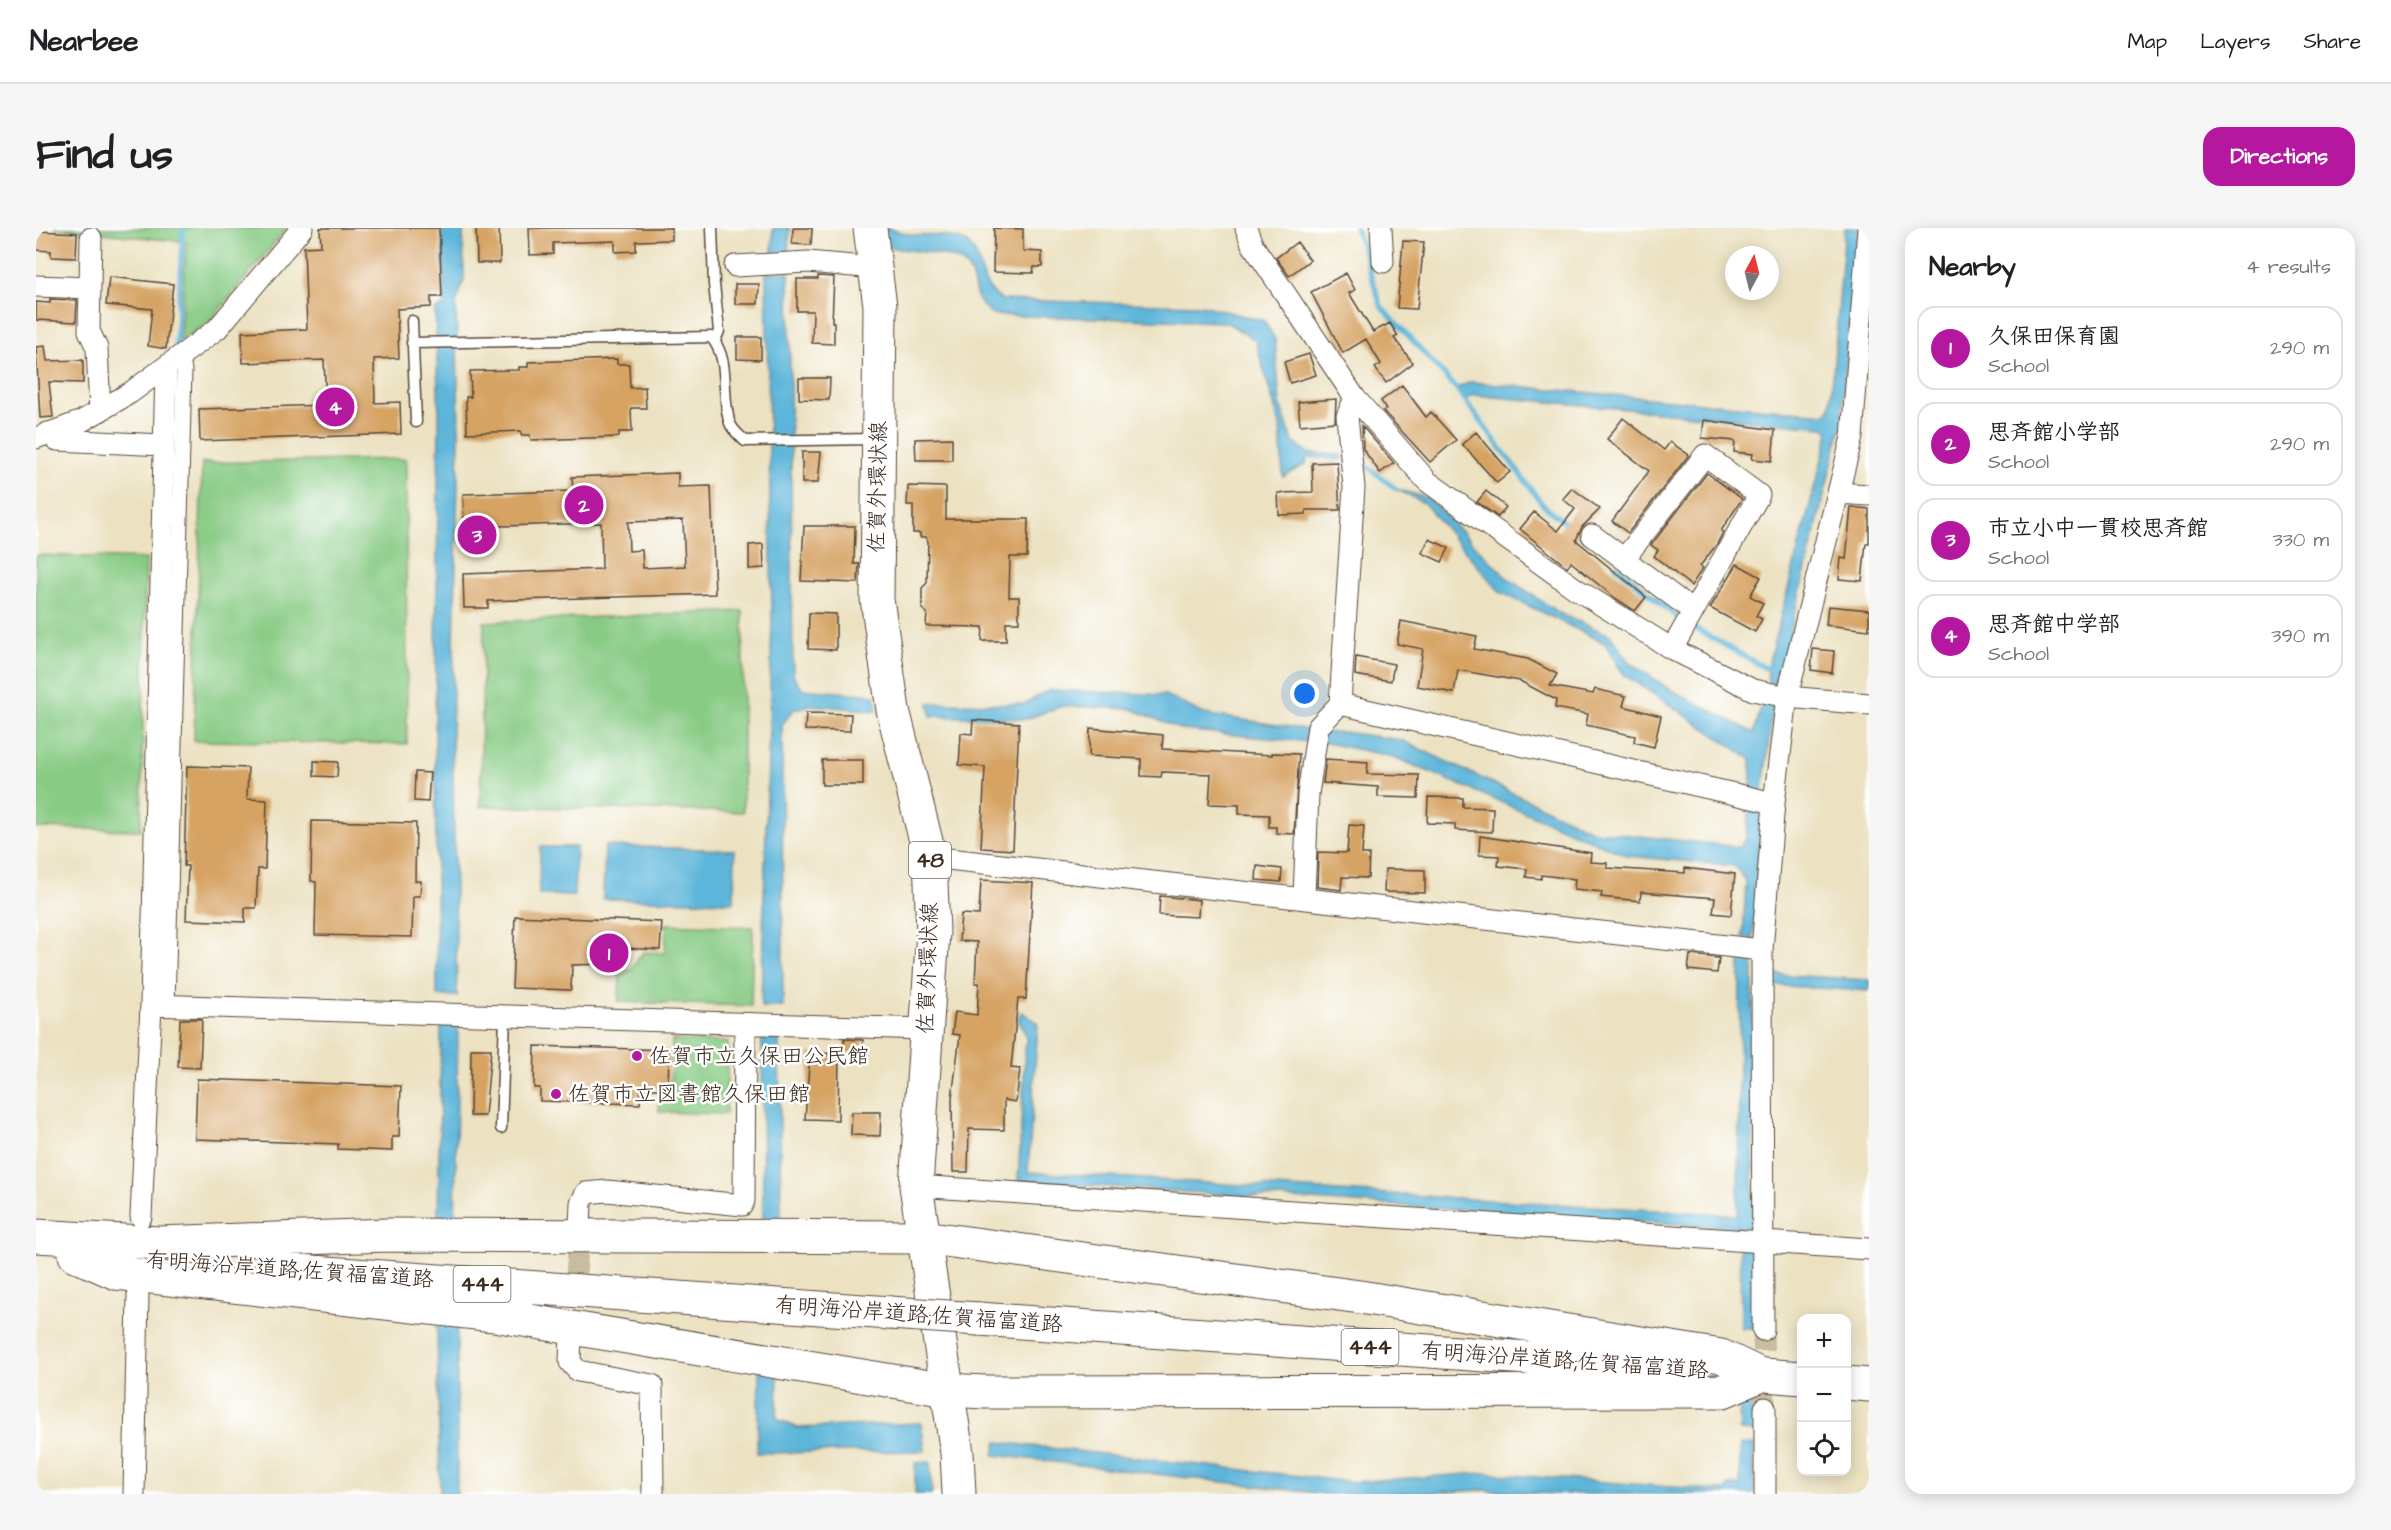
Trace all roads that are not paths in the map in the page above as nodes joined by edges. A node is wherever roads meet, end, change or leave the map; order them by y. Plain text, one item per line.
1 (302, 228) edge
2 (712, 228) edge
3 (870, 228) edge
4 (1246, 228) edge
5 (1381, 228) edge
6 (1868, 228) edge
7 (91, 238) dead end
8 (1383, 262) dead end
9 (735, 266) dead end
10 (875, 268) junction
11 (36, 286) edge
12 (90, 288) junction
13 (412, 321) dead end
14 (715, 341) junction
15 (412, 343) junction
16 (173, 361) junction
17 (1355, 398) junction
18 (100, 411) junction
19 (416, 422) dead end
20 (42, 436) edge
21 (879, 439) junction
22 (163, 445) junction
23 (1838, 493) junction
24 (1869, 495) edge
25 (1592, 535) dead end
26 (1624, 559) junction
27 (1694, 611) junction
28 (1672, 649) junction
29 (1787, 697) junction
30 (1340, 704) junction
31 (1869, 704) edge
32 (1774, 803) junction
33 (930, 857) junction
34 (1304, 897) junction
35 (1762, 950) junction
36 (159, 1006) junction
37 (505, 1017) junction
38 (745, 1024) junction
39 (926, 1029) junction
40 (501, 1128) dead end
41 (916, 1186) junction
42 (141, 1217) dead end
43 (580, 1226) tunnel mouth
44 (36, 1236) edge
45 (923, 1237) junction
46 (1761, 1240) junction
47 (1869, 1249) edge
48 (36, 1252) edge
49 (75, 1255) junction
50 (138, 1295) dead end
51 (1763, 1330) tunnel mouth
52 (571, 1335) tunnel mouth
53 (1761, 1374) junction
54 (1797, 1378) edge
55 (1851, 1383) edge
56 (1869, 1385) edge
57 (947, 1390) junction
58 (1765, 1408) tunnel mouth
59 (134, 1494) edge
60 (653, 1494) edge
61 (959, 1494) edge
62 (1765, 1494) edge

1 - 16 street
2 - 14 lane
3 - 10 main road, 佐賀外環状線 / 48
4 - 17 street
5 - 8 street
6 - 23 street
7 - 12 street
9 - 10 street
10 - 21 main road, 佐賀外環状線 / 48
11 - 12 street
12 - 18 street
13 - 15 lane
14 - 15 lane
14 - 21 lane
15 - 19 lane
16 - 18 street
16 - 22 street
16 - 36 street
17 - 28 street
17 - 30 street
18 - 20 street
20 - 22 street
21 - 33 main road, 佐賀外環状線 / 48
22 - 36 street
23 - 24 street
23 - 29 street
25 - 26 street
26 - 27 street
26 - 27 street
27 - 28 street
28 - 29 street
29 - 31 street
29 - 32 street
30 - 32 street
30 - 34 street
32 - 35 street
33 - 34 street
33 - 39 main road, 佐賀外環状線 / 48
34 - 35 street
35 - 46 street
36 - 37 street
36 - 42 street
37 - 38 street
37 - 40 lane
38 - 39 street
38 - 43 street
39 - 41 main road, 佐賀外環状線 / 48
41 - 45 main road, 佐賀外環状線 / 48
41 - 46 street
44 - 45 main road
45 - 53 main road
45 - 57 main road, 佐賀外環状線 / 48
46 - 47 street
46 - 51 street
48 - 49 main road, 有明海沿岸道路;佐賀福富道路 / 444
49 - 53 main road, 有明海沿岸道路;佐賀福富道路 / 444, bridge
49 - 57 main road
50 - 59 street
52 - 60 street
53 - 54 main road, 有明海沿岸道路;佐賀福富道路 / 444
53 - 57 main road
55 - 56 main road
57 - 61 main road, 佐賀外環状線 / 48
58 - 62 street

